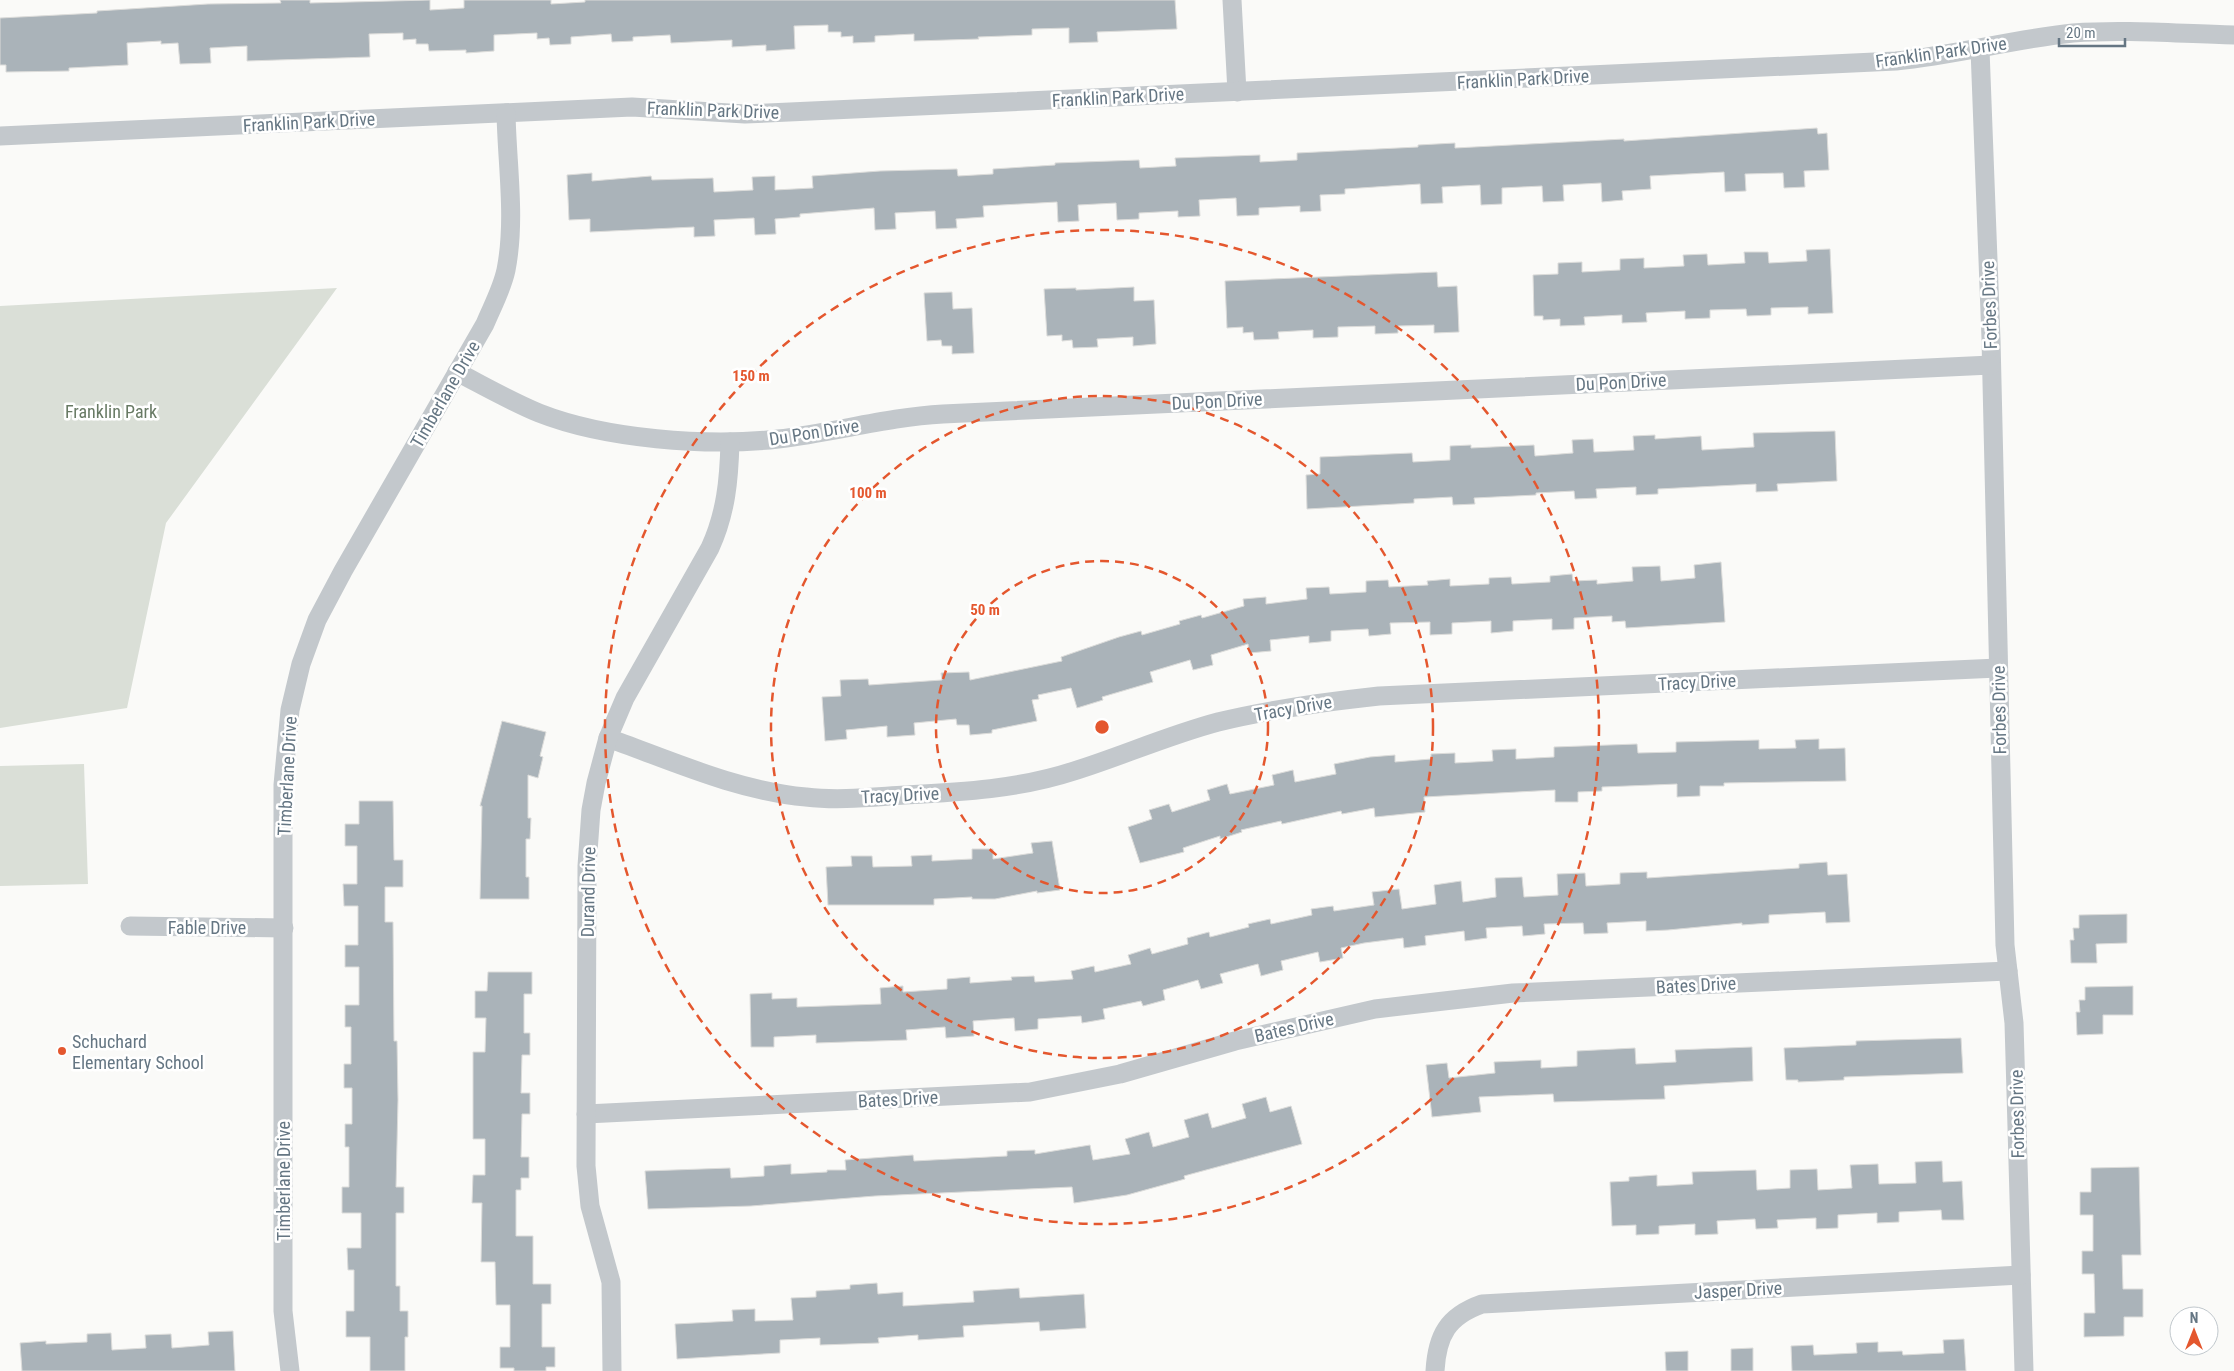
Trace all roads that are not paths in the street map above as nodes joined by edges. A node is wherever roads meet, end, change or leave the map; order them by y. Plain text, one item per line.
1 (1232, 0) edge
2 (2234, 36) edge
3 (1980, 48) junction
4 (1237, 92) junction
5 (506, 113) junction
6 (0, 136) edge
7 (1991, 365) junction
8 (458, 372) junction
9 (730, 442) junction
10 (1998, 668) junction
11 (608, 738) junction
12 (130, 926) dead end
13 (284, 928) junction
14 (2008, 971) junction
15 (586, 1114) junction
16 (2021, 1275) junction
17 (290, 1371) edge
18 (612, 1371) edge
19 (1435, 1371) edge
20 (2024, 1371) edge

1 - 4 street
2 - 3 street, Franklin Park Drive
3 - 4 street, Franklin Park Drive
3 - 7 street, Forbes Drive
4 - 5 street, Franklin Park Drive
5 - 6 street, Franklin Park Drive
5 - 8 street, Timberlane Drive
7 - 9 street, Du Pon Drive
7 - 10 street, Forbes Drive
8 - 9 street, Du Pon Drive
8 - 13 street, Timberlane Drive
9 - 11 street, Durand Drive
10 - 11 street, Tracy Drive
10 - 14 street, Forbes Drive
11 - 15 street, Durand Drive
12 - 13 street, Fable Drive
13 - 17 street, Timberlane Drive
14 - 15 street, Bates Drive
14 - 16 street, Forbes Drive
15 - 18 street, Durand Drive
16 - 19 street, Jasper Drive
16 - 20 street, Forbes Drive

